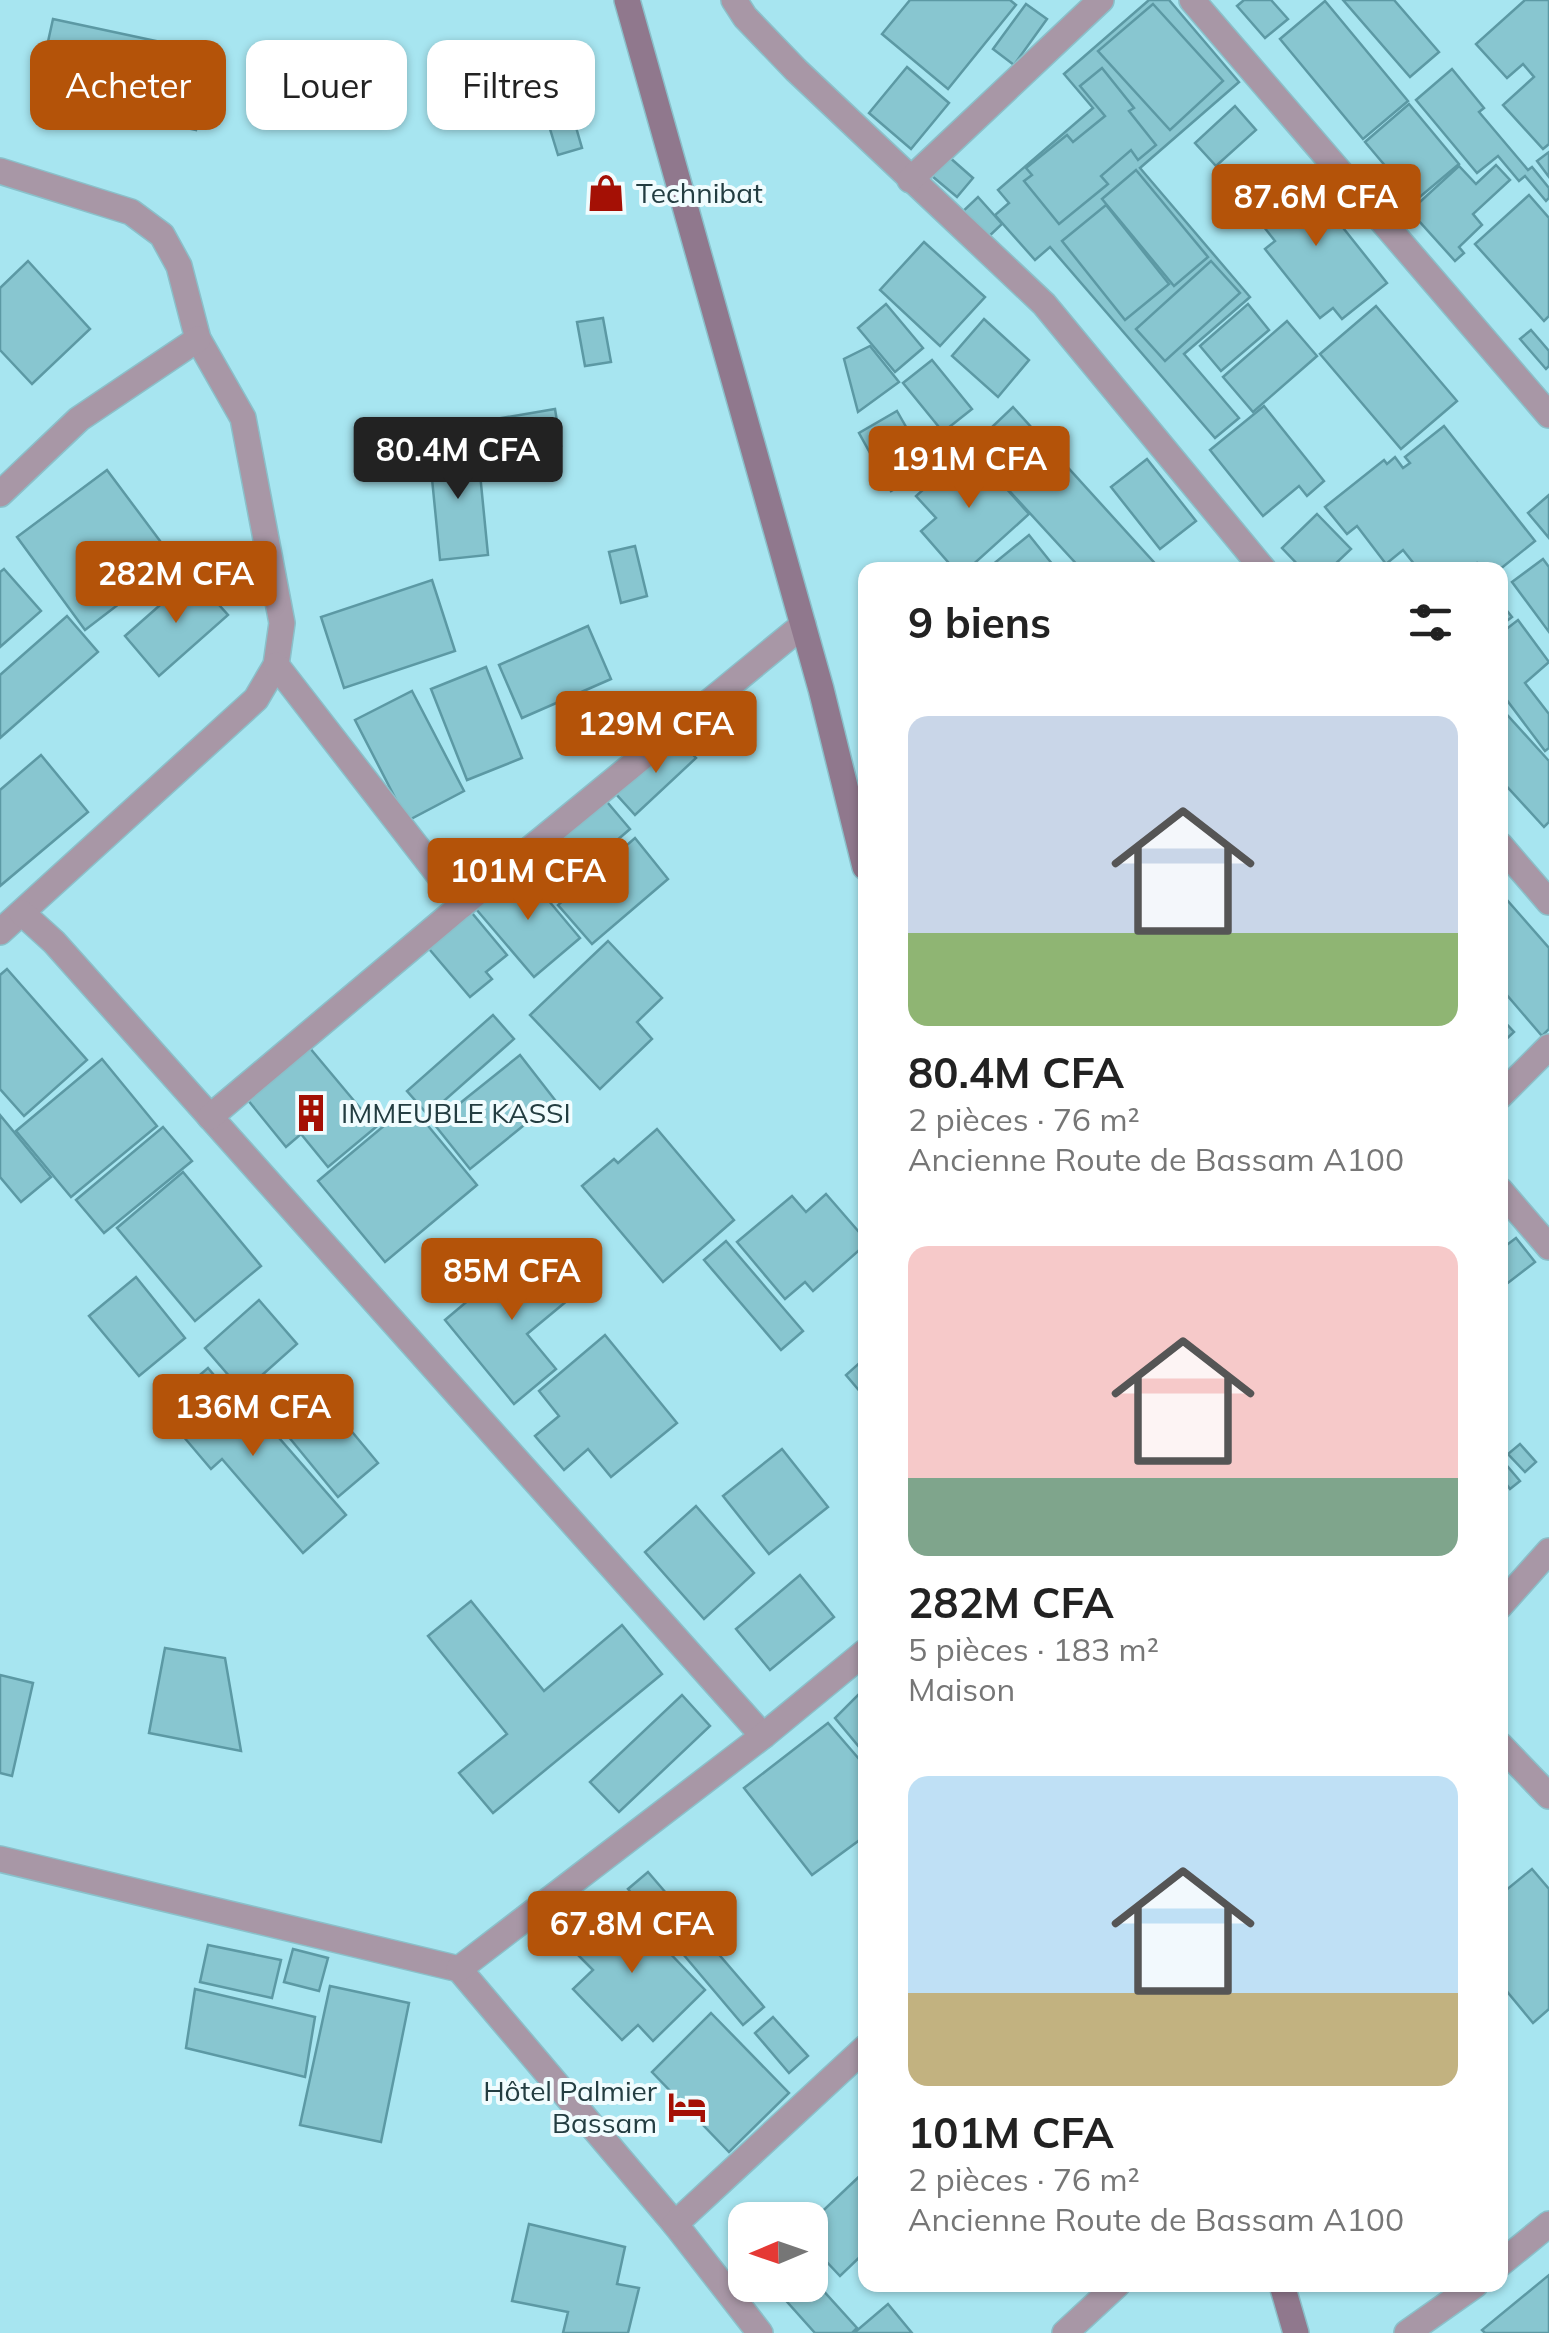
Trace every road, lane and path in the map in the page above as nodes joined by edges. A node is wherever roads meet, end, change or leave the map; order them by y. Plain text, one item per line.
1 (626, 0) edge
2 (734, 0) edge
3 (1101, 0) edge
4 (1192, 0) edge
5 (0, 171) edge
6 (910, 180) junction
7 (198, 338) junction
8 (1549, 415) edge
9 (0, 494) edge
10 (1257, 562) edge
11 (803, 626) junction
12 (276, 665) junction
13 (858, 839) edge
14 (1508, 854) edge
15 (1549, 902) edge
16 (462, 906) junction
17 (22, 913) junction
18 (0, 932) edge
19 (1549, 1046) edge
20 (1508, 1088) edge
21 (210, 1117) junction
22 (1508, 1199) edge
23 (1549, 1247) edge
24 (1549, 1551) edge
25 (1508, 1597) edge
26 (858, 1658) edge
27 (764, 1736) junction
28 (1508, 1754) edge
29 (1549, 1796) edge
30 (0, 1858) edge
31 (459, 1969) junction
32 (858, 2054) edge
33 (675, 2224) junction
34 (1549, 2224) edge
35 (1508, 2257) edge
36 (1110, 2292) edge
37 (1284, 2292) edge
38 (1465, 2292) edge
39 (760, 2333) edge
40 (1065, 2333) edge
41 (1296, 2333) edge
42 (1406, 2333) edge

1 - 11 main road
2 - 6 street
3 - 6 street
4 - 8 street
5 - 7 street
6 - 10 street
7 - 9 street
7 - 12 street
11 - 13 main road
11 - 16 street
12 - 16 street
12 - 17 street
14 - 15 street
16 - 21 street
17 - 18 street
17 - 21 street
19 - 20 street
21 - 27 street
22 - 23 street
24 - 25 street
26 - 27 street
27 - 31 street
28 - 29 street
30 - 31 street
31 - 33 street
32 - 33 street
33 - 39 street
34 - 35 street
36 - 40 street
37 - 41 main road
38 - 42 street

